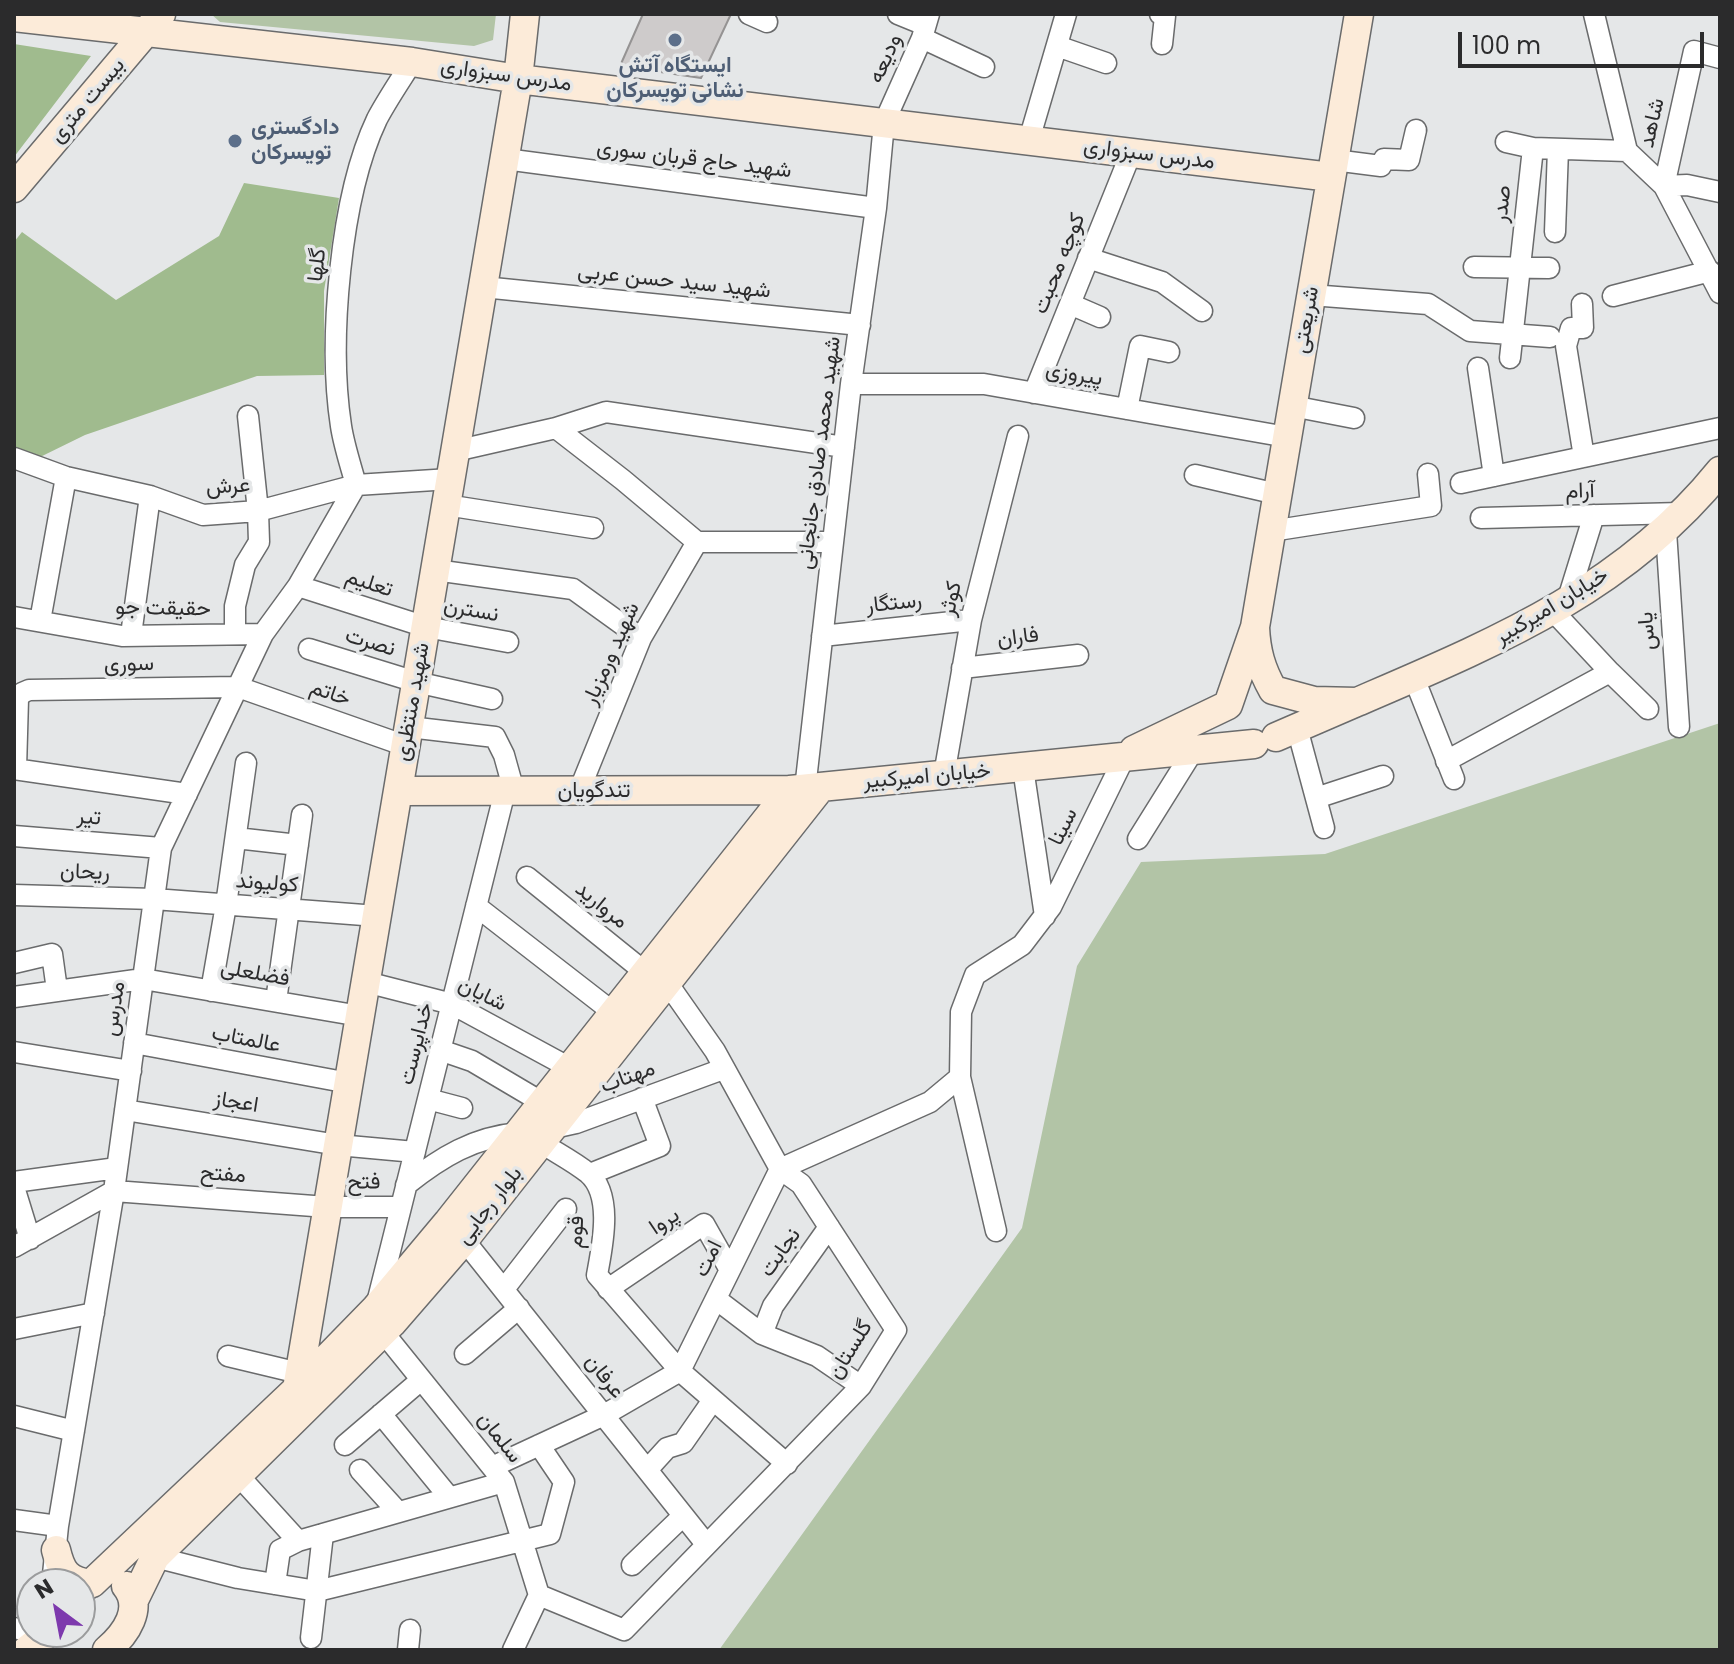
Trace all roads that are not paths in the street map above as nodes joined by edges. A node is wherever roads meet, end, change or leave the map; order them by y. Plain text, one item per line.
1 (525, 14) edge
2 (898, 14) edge
3 (1066, 14) edge
4 (1359, 14) edge
5 (1594, 14) edge
6 (1164, 15) edge
7 (14, 17) edge
8 (153, 24) edge
9 (926, 26) edge
10 (1162, 44) dead end
11 (1057, 46) junction
12 (1720, 58) edge
13 (412, 62) junction
14 (1106, 63) dead end
15 (984, 67) dead end
16 (518, 79) junction
17 (884, 123) junction
18 (1416, 130) dead end
19 (1029, 140) junction
20 (1506, 142) dead end
21 (1533, 148) junction
22 (1558, 149) junction
23 (1627, 151) junction
24 (1131, 153) junction
25 (505, 159) junction
26 (1332, 169) junction
27 (1664, 186) junction
28 (14, 188) edge
29 (1720, 192) edge
30 (876, 208) junction
31 (1555, 232) dead end
32 (1088, 258) junction
33 (1474, 267) dead end
34 (1520, 267) junction
35 (1549, 268) dead end
36 (1710, 271) junction
37 (483, 287) junction
38 (1720, 293) edge
39 (1311, 295) junction
40 (1613, 296) dead end
41 (1070, 304) junction
42 (1582, 304) dead end
43 (1202, 311) dead end
44 (1100, 317) dead end
45 (860, 325) junction
46 (1512, 335) junction
47 (1550, 337) dead end
48 (1169, 352) dead end
49 (1510, 358) dead end
50 (1478, 368) dead end
51 (851, 384) junction
52 (1034, 393) junction
53 (1292, 406) junction
54 (1127, 409) junction
55 (248, 416) dead end
56 (1354, 418) dead end
57 (556, 428) junction
58 (1720, 428) edge
59 (1018, 436) dead end
60 (1287, 437) junction
61 (844, 447) junction
62 (455, 451) junction
63 (1584, 457) junction
64 (14, 458) edge
65 (1720, 471) edge
66 (1428, 474) dead end
67 (1195, 475) dead end
68 (1494, 476) junction
69 (66, 477) junction
70 (1461, 483) dead end
71 (356, 485) junction
72 (448, 492) junction
73 (1277, 494) junction
74 (150, 496) junction
75 (258, 511) junction
76 (1594, 515) junction
77 (1481, 518) dead end
78 (1674, 522) junction
79 (593, 528) dead end
80 (1271, 531) junction
81 (697, 542) junction
82 (833, 542) junction
83 (435, 570) junction
84 (298, 586) junction
85 (1560, 606) junction
86 (14, 617) edge
87 (971, 620) junction
88 (40, 621) junction
89 (426, 627) junction
90 (1255, 627) junction
91 (235, 634) junction
92 (263, 634) junction
93 (131, 635) junction
94 (822, 636) junction
95 (641, 638) junction
96 (508, 642) dead end
97 (309, 649) dead end
98 (1078, 655) dead end
99 (962, 668) junction
100 (1610, 672) junction
101 (1414, 678) junction
102 (416, 682) junction
103 (238, 687) junction
104 (1273, 690) junction
105 (492, 699) dead end
106 (1357, 702) junction
107 (1228, 705) junction
108 (1648, 709) dead end
109 (1679, 727) dead end
110 (407, 737) junction
111 (1276, 737) junction
112 (1193, 751) junction
113 (1118, 759) junction
114 (246, 763) dead end
115 (1023, 768) junction
116 (15, 769) edge
117 (944, 775) junction
118 (1383, 776) dead end
119 (805, 789) junction
120 (398, 791) junction
121 (509, 791) junction
122 (579, 791) junction
123 (187, 794) junction
124 (1316, 798) junction
125 (302, 815) dead end
126 (1324, 828) dead end
127 (14, 836) edge
128 (236, 838) junction
129 (1138, 839) dead end
130 (298, 845) junction
131 (161, 848) junction
132 (527, 877) dead end
133 (14, 895) edge
134 (154, 899) junction
135 (226, 905) junction
136 (476, 906) junction
137 (288, 909) junction
138 (377, 916) junction
139 (1045, 916) junction
140 (14, 963) edge
141 (656, 977) junction
142 (143, 979) junction
143 (366, 982) junction
144 (57, 990) junction
145 (211, 991) junction
146 (14, 997) edge
147 (276, 1001) junction
148 (452, 1004) junction
149 (614, 1013) junction
150 (360, 1016) junction
151 (134, 1043) junction
152 (440, 1050) junction
153 (14, 1052) edge
154 (570, 1068) junction
155 (723, 1069) junction
156 (131, 1071) junction
157 (960, 1077) junction
158 (349, 1083) junction
159 (642, 1098) junction
160 (428, 1099) junction
161 (462, 1108) dead end
162 (125, 1110) junction
163 (538, 1127) junction
164 (338, 1145) junction
165 (415, 1152) junction
166 (117, 1168) junction
167 (780, 1169) junction
168 (590, 1174) junction
169 (14, 1185) edge
170 (406, 1185) junction
171 (114, 1191) junction
172 (327, 1207) junction
173 (401, 1207) junction
174 (566, 1209) dead end
175 (829, 1227) junction
176 (996, 1231) dead end
177 (464, 1240) junction
178 (22, 1243) edge
179 (432, 1259) junction
180 (730, 1270) junction
181 (504, 1289) junction
182 (608, 1289) junction
183 (716, 1299) junction
184 (519, 1308) junction
185 (94, 1313) junction
186 (379, 1320) junction
187 (14, 1329) edge
188 (762, 1334) junction
189 (465, 1354) dead end
190 (228, 1356) dead end
191 (680, 1371) junction
192 (421, 1380) junction
193 (298, 1381) junction
194 (861, 1386) junction
195 (713, 1400) junction
196 (381, 1414) junction
197 (604, 1415) junction
198 (14, 1416) edge
199 (74, 1431) junction
200 (345, 1445) dead end
201 (539, 1445) junction
202 (787, 1464) junction
203 (360, 1470) dead end
204 (647, 1470) junction
205 (498, 1474) junction
206 (238, 1475) junction
207 (449, 1497) junction
208 (398, 1512) junction
209 (683, 1516) junction
210 (14, 1520) edge
211 (323, 1534) junction
212 (57, 1538) junction
213 (298, 1541) junction
214 (522, 1541) junction
215 (706, 1544) junction
216 (155, 1557) junction
217 (632, 1565) dead end
218 (54, 1568) edge
219 (63, 1568) edge
220 (96, 1577) edge
221 (96, 1584) edge
222 (275, 1584) junction
223 (317, 1591) junction
224 (539, 1595) junction
225 (134, 1600) junction
226 (311, 1638) dead end
227 (107, 1650) edge
228 (513, 1650) edge

1 - 16 main road, شهید منتظری
2 - 9 street
3 - 11 street
4 - 26 main road, شریعتی
5 - 23 street
6 - 10 street
7 - 8 main road, مدرس سبزواری
8 - 13 main road, مدرس سبزواری
8 - 28 main road, بیست متری
9 - 15 street
9 - 17 street, ودیعه
11 - 14 street
11 - 19 street
12 - 27 street, شاهد
13 - 16 main road, مدرس سبزواری
13 - 71 street, گلها
16 - 17 main road, مدرس سبزواری
16 - 25 main road, شهید منتظری
17 - 19 main road, مدرس سبزواری
17 - 30 street, شهید محمد صادق جانجانی
18 - 26 street
19 - 24 main road, مدرس سبزواری
20 - 21 street
21 - 22 street
21 - 34 street, صدر
22 - 23 street
22 - 31 street
23 - 27 street
24 - 26 main road, مدرس سبزواری
24 - 32 street, کوچه محبت
25 - 30 street, شهید حاج قربان سوری
25 - 37 main road, شهید منتظری
26 - 39 main road, شریعتی
27 - 29 street
27 - 36 street
30 - 45 street, شهید محمد صادق جانجانی
32 - 41 street, کوچه محبت
32 - 43 street
33 - 34 street
34 - 35 street
34 - 46 street, صدر
36 - 38 street
36 - 40 street
37 - 45 street, شهید سید حسن عربی
37 - 62 main road, شهید منتظری
39 - 46 street
39 - 53 main road, شریعتی
41 - 44 street
41 - 52 street, کوچه محبت
42 - 63 street
45 - 51 street, شهید محمد صادق جانجانی
46 - 47 street
46 - 49 street, صدر
48 - 54 street
50 - 68 street
51 - 52 street, پیروزی
51 - 61 street, شهید محمد صادق جانجانی
52 - 54 street, پیروزی
53 - 56 street
53 - 60 main road, شریعتی
54 - 60 street, پیروزی
55 - 75 street
57 - 61 street
57 - 62 street
57 - 81 street
58 - 63 street
59 - 87 street, کوثر
60 - 73 main road, شریعتی
61 - 82 street, شهید محمد صادق جانجانی
62 - 72 main road, شهید منتظری
63 - 68 street
64 - 69 street, عرش
65 - 78 main road, خیابان امیرکبیر
66 - 80 street
67 - 73 street
68 - 70 street
69 - 74 street, عرش
69 - 88 street
71 - 72 street, عرش
71 - 75 street, عرش
71 - 84 street, مدرس
72 - 79 street, عرش
72 - 83 main road, شهید منتظری
73 - 80 main road, شریعتی
74 - 75 street, عرش
74 - 93 street
75 - 91 street
76 - 77 street, آرام
76 - 78 street, آرام
76 - 85 street
78 - 85 main road, خیابان امیرکبیر
78 - 109 street, یاس
80 - 90 main road, شریعتی
81 - 82 street
81 - 95 street, شهید ورمزیار
82 - 94 street, شهید محمد صادق جانجانی
83 - 89 main road, شهید منتظری
83 - 95 street
84 - 89 street, تعلیم
84 - 92 street, مدرس
85 - 100 street
85 - 101 main road, خیابان امیرکبیر
86 - 88 street, حقیقت جو
87 - 94 street, رستگار
87 - 99 street, کوثر
88 - 93 street, حقیقت جو
89 - 96 street, نسترن
89 - 102 main road, شهید منتظری
90 - 104 main road
90 - 107 main road
91 - 92 street, حقیقت جو
91 - 93 street, حقیقت جو
92 - 103 street, مدرس
94 - 119 street, شهید محمد صادق جانجانی
95 - 122 street, شهید ورمزیار
97 - 102 street, نصرت
98 - 99 street, فاران
99 - 117 street, کوثر
100 - 101 street
100 - 108 street
101 - 106 main road, خیابان امیرکبیر
102 - 105 street
102 - 110 main road, شهید منتظری
103 - 110 street, خاتم
103 - 116 street, سوری
103 - 123 street, مدرس
104 - 106 main road
104 - 107 main road
104 - 111 main road
106 - 111 main road, خیابان امیرکبیر
107 - 111 main road
107 - 113 main road
110 - 120 main road, شهید منتظری
110 - 121 street, خاتم
111 - 112 main road, خیابان امیرکبیر
111 - 124 street
112 - 113 main road, خیابان امیرکبیر
112 - 129 street
113 - 115 main road, خیابان امیرکبیر
113 - 139 street, سینا
114 - 128 street
115 - 117 main road, خیابان امیرکبیر
115 - 139 street
116 - 123 street
117 - 119 main road, خیابان امیرکبیر
118 - 124 street
119 - 122 main road, تندگویان
119 - 141 main road, بلوار رجایی
120 - 121 main road, تندگویان
120 - 138 main road, شهید منتظری
121 - 122 main road, تندگویان
121 - 136 street, خداپرست
123 - 131 street, مدرس
124 - 126 street
125 - 130 street
127 - 131 street, تیر
128 - 130 street
128 - 135 street
130 - 137 street
131 - 134 street, مدرس
132 - 141 street, مروارید
133 - 134 street, ریحان
134 - 135 street, کولیوند
134 - 142 street, مدرس
135 - 137 street, کولیوند
135 - 145 street
136 - 148 street, خداپرست
136 - 149 street
137 - 138 street, کولیوند
137 - 147 street
138 - 143 main road, شهید منتظری
139 - 157 street, سینا
140 - 144 street
141 - 149 main road, بلوار رجایی
141 - 155 street, گلستان
141 - 163 main road, بلوار رجایی
142 - 144 street, فضلعلی
142 - 145 street, فضلعلی
142 - 151 street, مدرس
143 - 148 street, شایان
143 - 150 main road, شهید منتظری
144 - 146 street, فضلعلی
145 - 147 street, فضلعلی
147 - 150 street, فضلعلی
148 - 152 street, خداپرست
148 - 154 street, شایان
149 - 154 main road, بلوار رجایی
150 - 158 main road, شهید منتظری
151 - 156 street, مدرس
151 - 158 street, عالمتاب
152 - 160 street, خداپرست
152 - 163 street
153 - 156 street
154 - 163 main road, بلوار رجایی
155 - 159 street, مهتاب
155 - 167 street, گلستان
156 - 162 street, مدرس
157 - 167 street
157 - 176 street, سینا
158 - 164 main road, شهید منتظری
159 - 163 street, مهتاب
159 - 168 street
160 - 161 street
160 - 165 street, خداپرست
162 - 164 street, اعجاز
162 - 166 street, مدرس
163 - 168 street
163 - 170 street, مهتاب
163 - 177 main road, بلوار رجایی
163 - 179 main road, بلوار رجایی
164 - 165 street, اعجاز
164 - 172 main road, شهید منتظری
165 - 170 street, خداپرست
166 - 169 street
166 - 171 street, مدرس
167 - 175 street, گلستان
167 - 180 street, امت
168 - 182 street, قوم
169 - 178 street
170 - 173 street, خداپرست
171 - 172 street, مفتح
171 - 178 street
171 - 185 street, مدرس
172 - 173 street, فتح
172 - 193 main road, شهید منتظری
173 - 186 street, خداپرست
174 - 181 street
175 - 188 street, نجابت
175 - 194 street, گلستان
177 - 179 main road, بلوار رجایی
177 - 181 street, عرفان
179 - 186 main road, بلوار رجایی
180 - 182 street, پروا
180 - 183 street, امت
181 - 184 street, عرفان
182 - 191 street, قوم
183 - 188 street
183 - 191 street, امت
184 - 189 street
184 - 197 street, عرفان
185 - 187 street
185 - 199 street, مدرس
186 - 192 street, سلمان
186 - 193 main road, بلوار رجایی
186 - 206 main road, بلوار رجایی
188 - 194 street
190 - 193 street
191 - 195 street
191 - 197 street
192 - 196 street
192 - 205 street, سلمان
193 - 220 main road, بلوار رجایی
194 - 202 street, گلستان
195 - 202 street
195 - 204 street
196 - 200 street
196 - 207 street
197 - 201 street
197 - 204 street, عرفان
198 - 199 street
199 - 212 street, مدرس
201 - 205 street
201 - 214 street
202 - 215 street, گلستان
203 - 208 street
204 - 209 street, عرفان
205 - 207 street
205 - 214 street, سلمان
206 - 213 street
206 - 216 main road, بلوار رجایی
207 - 208 street
208 - 211 street
209 - 215 street, عرفان
209 - 217 street
210 - 212 street
211 - 213 street
211 - 223 street
212 - 218 street, مدرس
212 - 219 main road
213 - 222 street
214 - 223 street
214 - 224 street, سلمان
215 - 224 street, گلستان
216 - 222 street
216 - 225 main road, بلوار رجایی
221 - 225 main road
222 - 223 street
223 - 226 street
224 - 228 street
225 - 227 main road, بلوار رجایی

